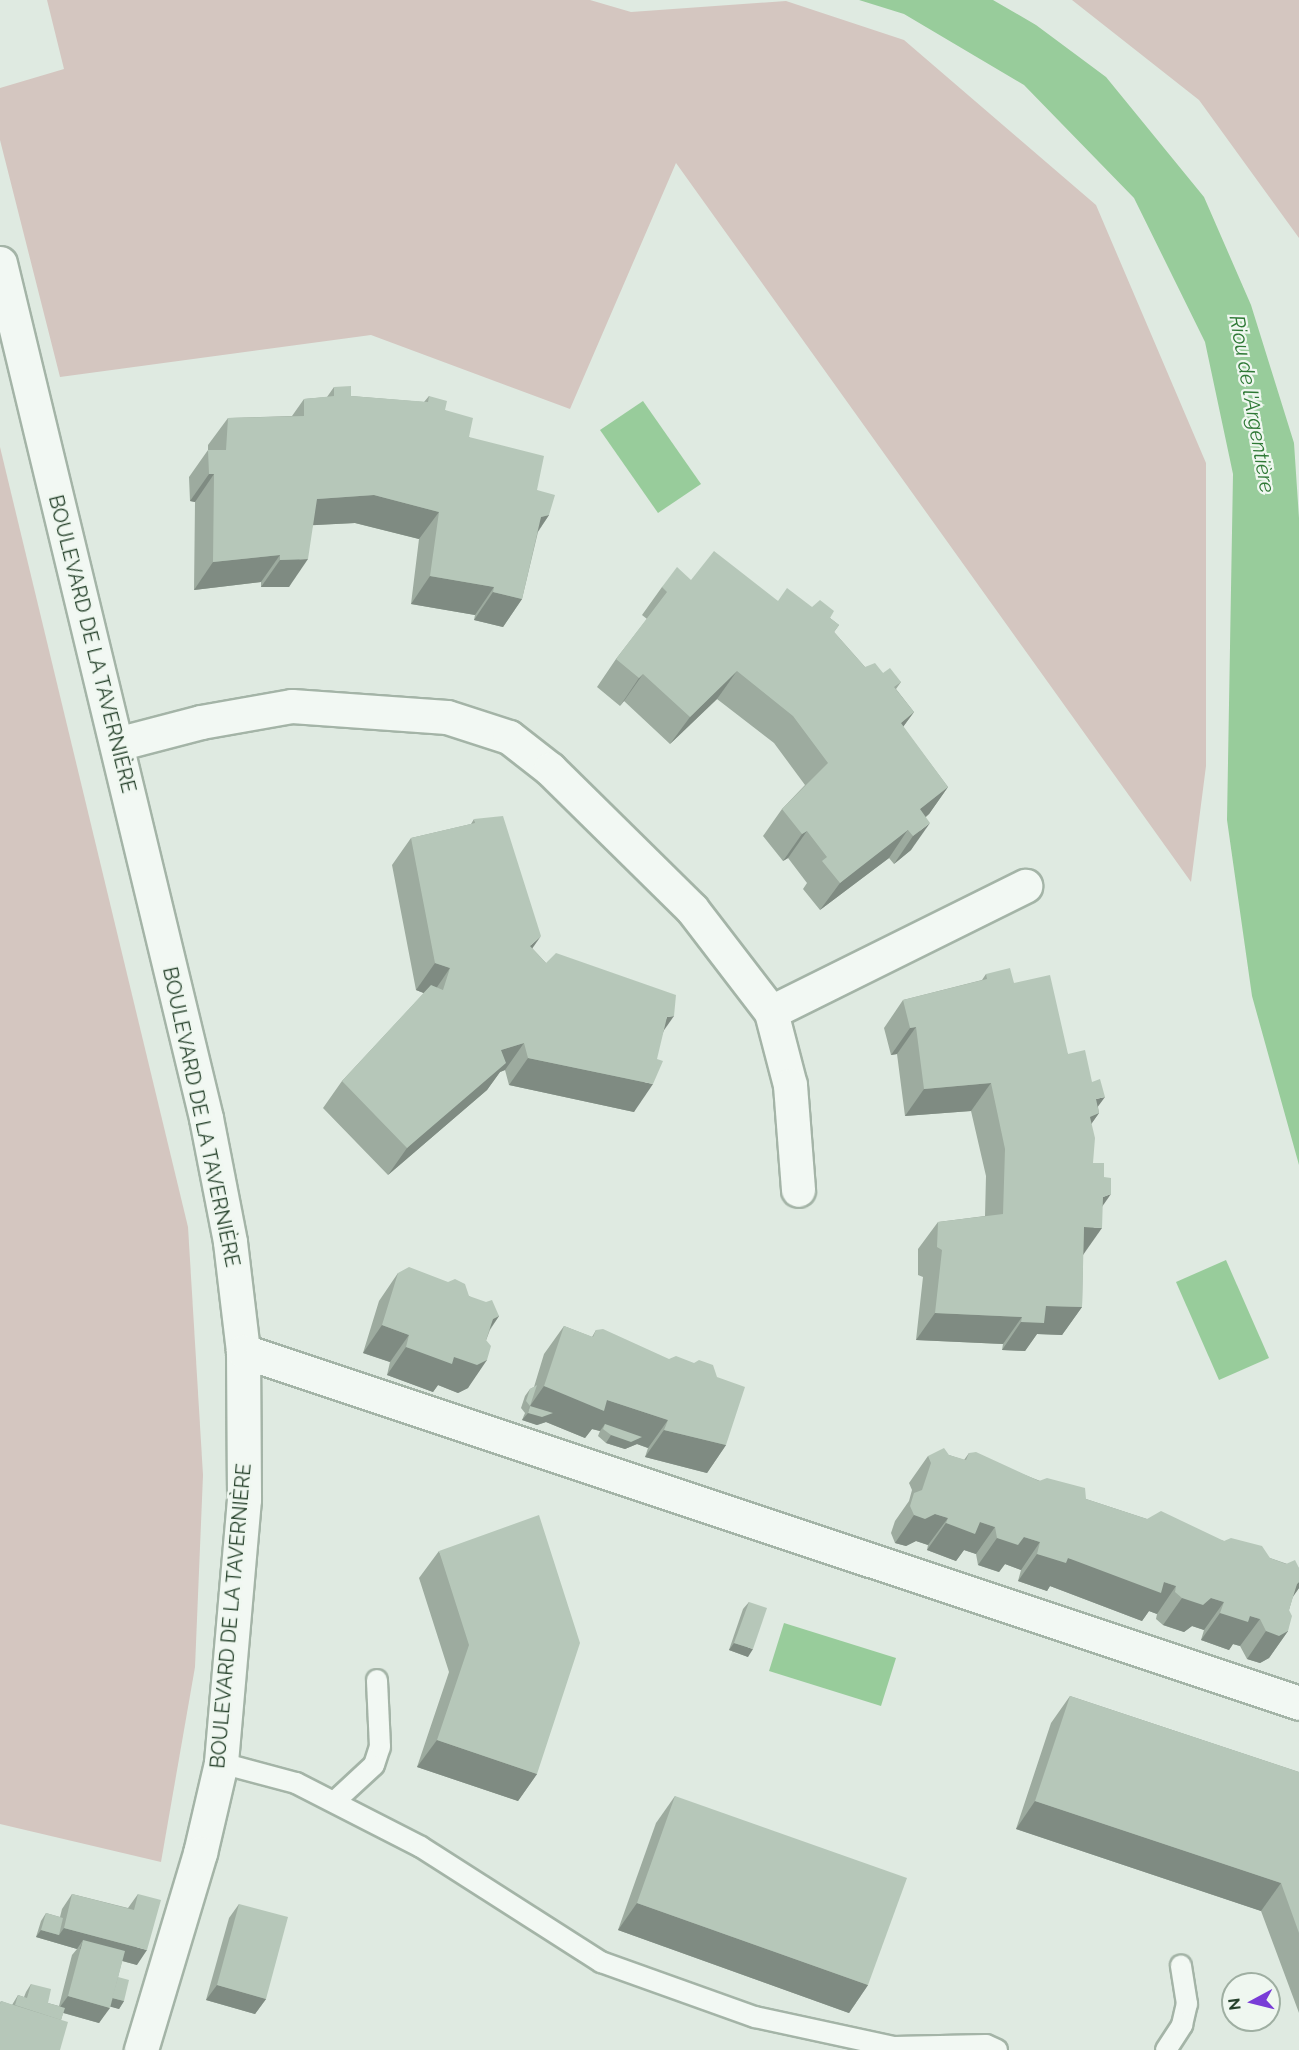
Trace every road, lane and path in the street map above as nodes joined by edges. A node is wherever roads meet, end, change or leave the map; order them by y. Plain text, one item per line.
1 (0, 263) edge
2 (117, 744) junction
3 (1025, 886) dead end
4 (771, 1012) junction
5 (798, 1190) dead end
6 (243, 1351) junction
7 (377, 1680) dead end
8 (1299, 1703) edge
9 (221, 1763) junction
10 (334, 1802) junction
11 (1181, 1965) dead end
12 (141, 2050) edge
13 (997, 2050) edge
14 (1166, 2050) edge

1 - 2 street, BOULEVARD DE LA TAVERNIÈRE
2 - 4 street
2 - 6 street, BOULEVARD DE LA TAVERNIÈRE
3 - 4 street
4 - 5 street
6 - 8 street
6 - 9 street, BOULEVARD DE LA TAVERNIÈRE
7 - 10 lane
9 - 10 lane
9 - 12 street, BOULEVARD DE LA TAVERNIÈRE
10 - 13 lane
11 - 14 lane

